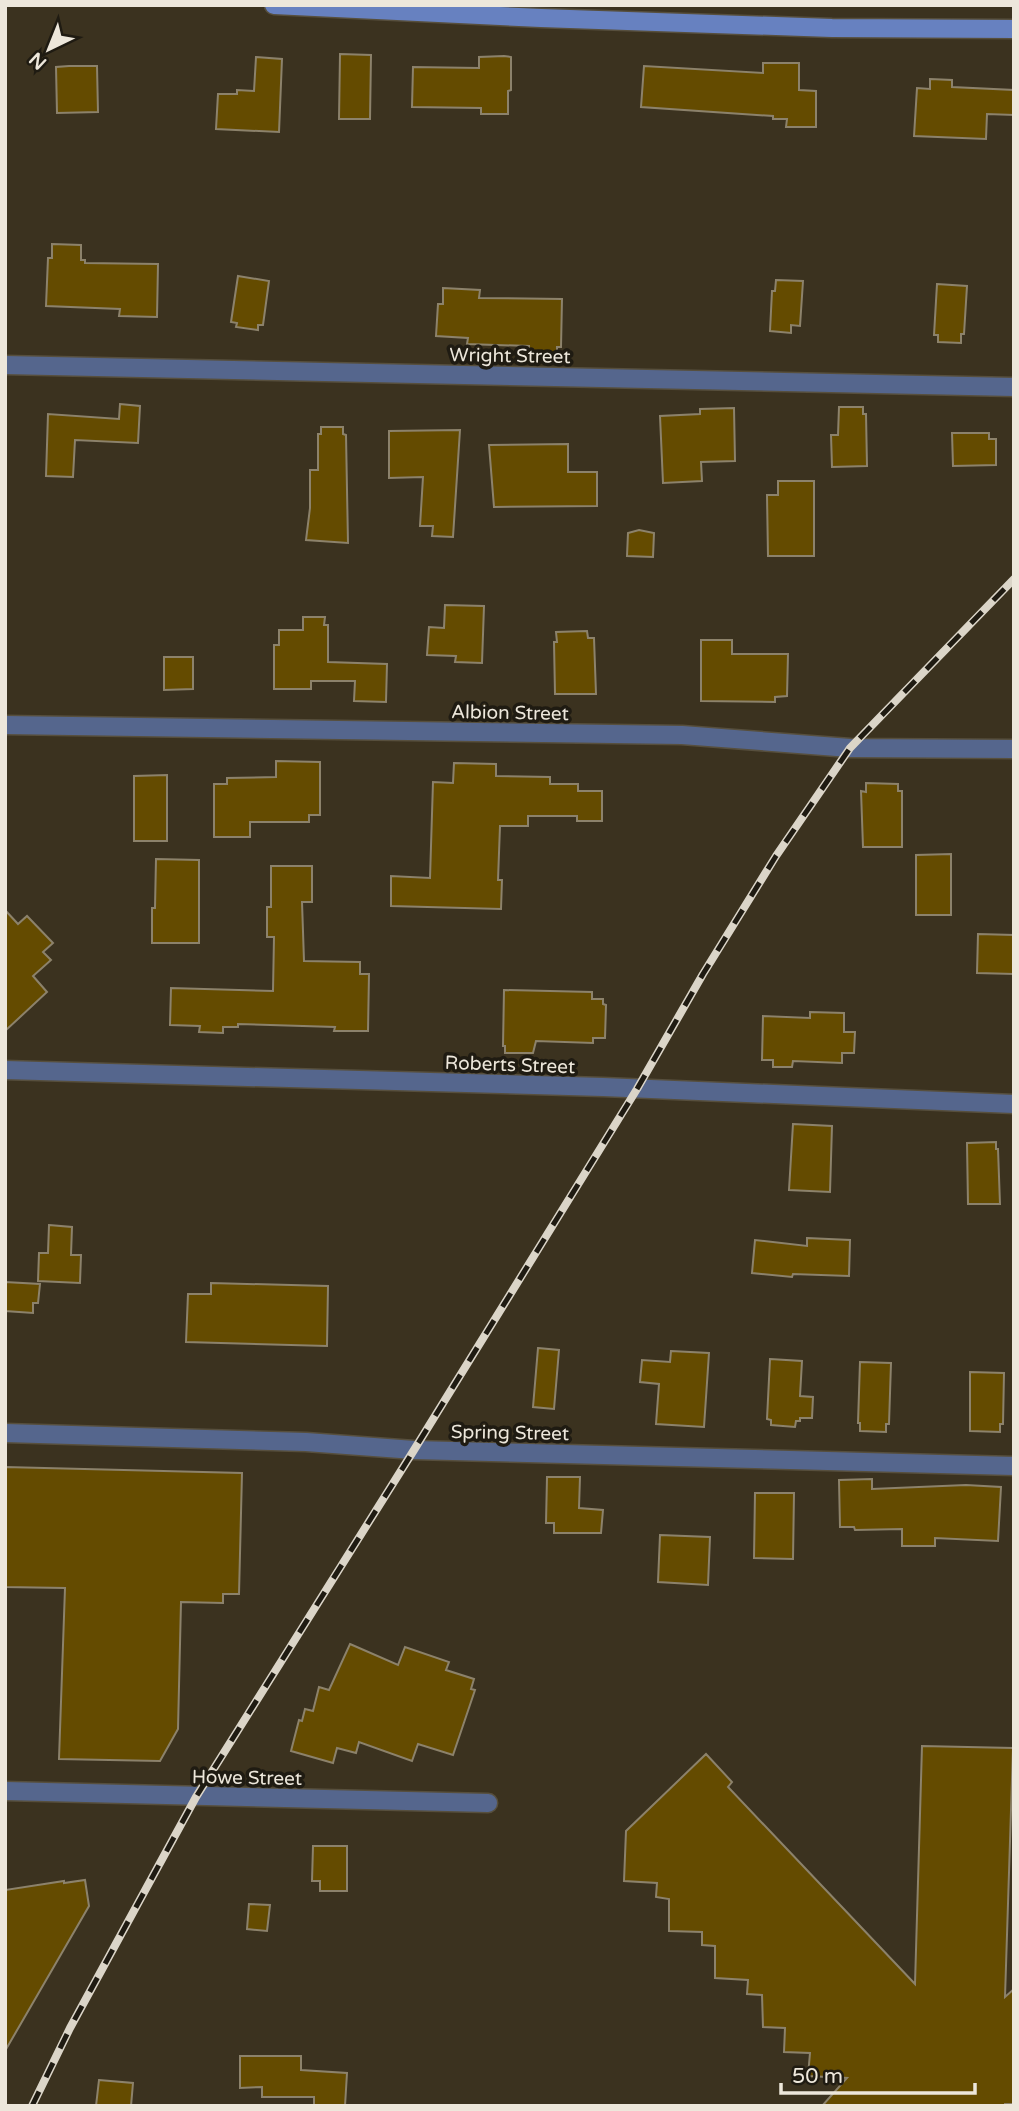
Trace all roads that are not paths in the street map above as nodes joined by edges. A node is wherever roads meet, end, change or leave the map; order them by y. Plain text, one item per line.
1 (274, 5) edge
2 (1014, 29) edge
3 (5, 365) edge
4 (1014, 387) edge
5 (5, 726) edge
6 (1014, 749) edge
7 (5, 1070) edge
8 (1014, 1104) edge
9 (5, 1433) edge
10 (1014, 1466) edge
11 (5, 1791) edge
12 (488, 1803) dead end

1 - 2 street
3 - 4 street, Wright Street
5 - 6 street, Albion Street
7 - 8 street, Roberts Street
9 - 10 street, Spring Street
11 - 12 street, Howe Street

